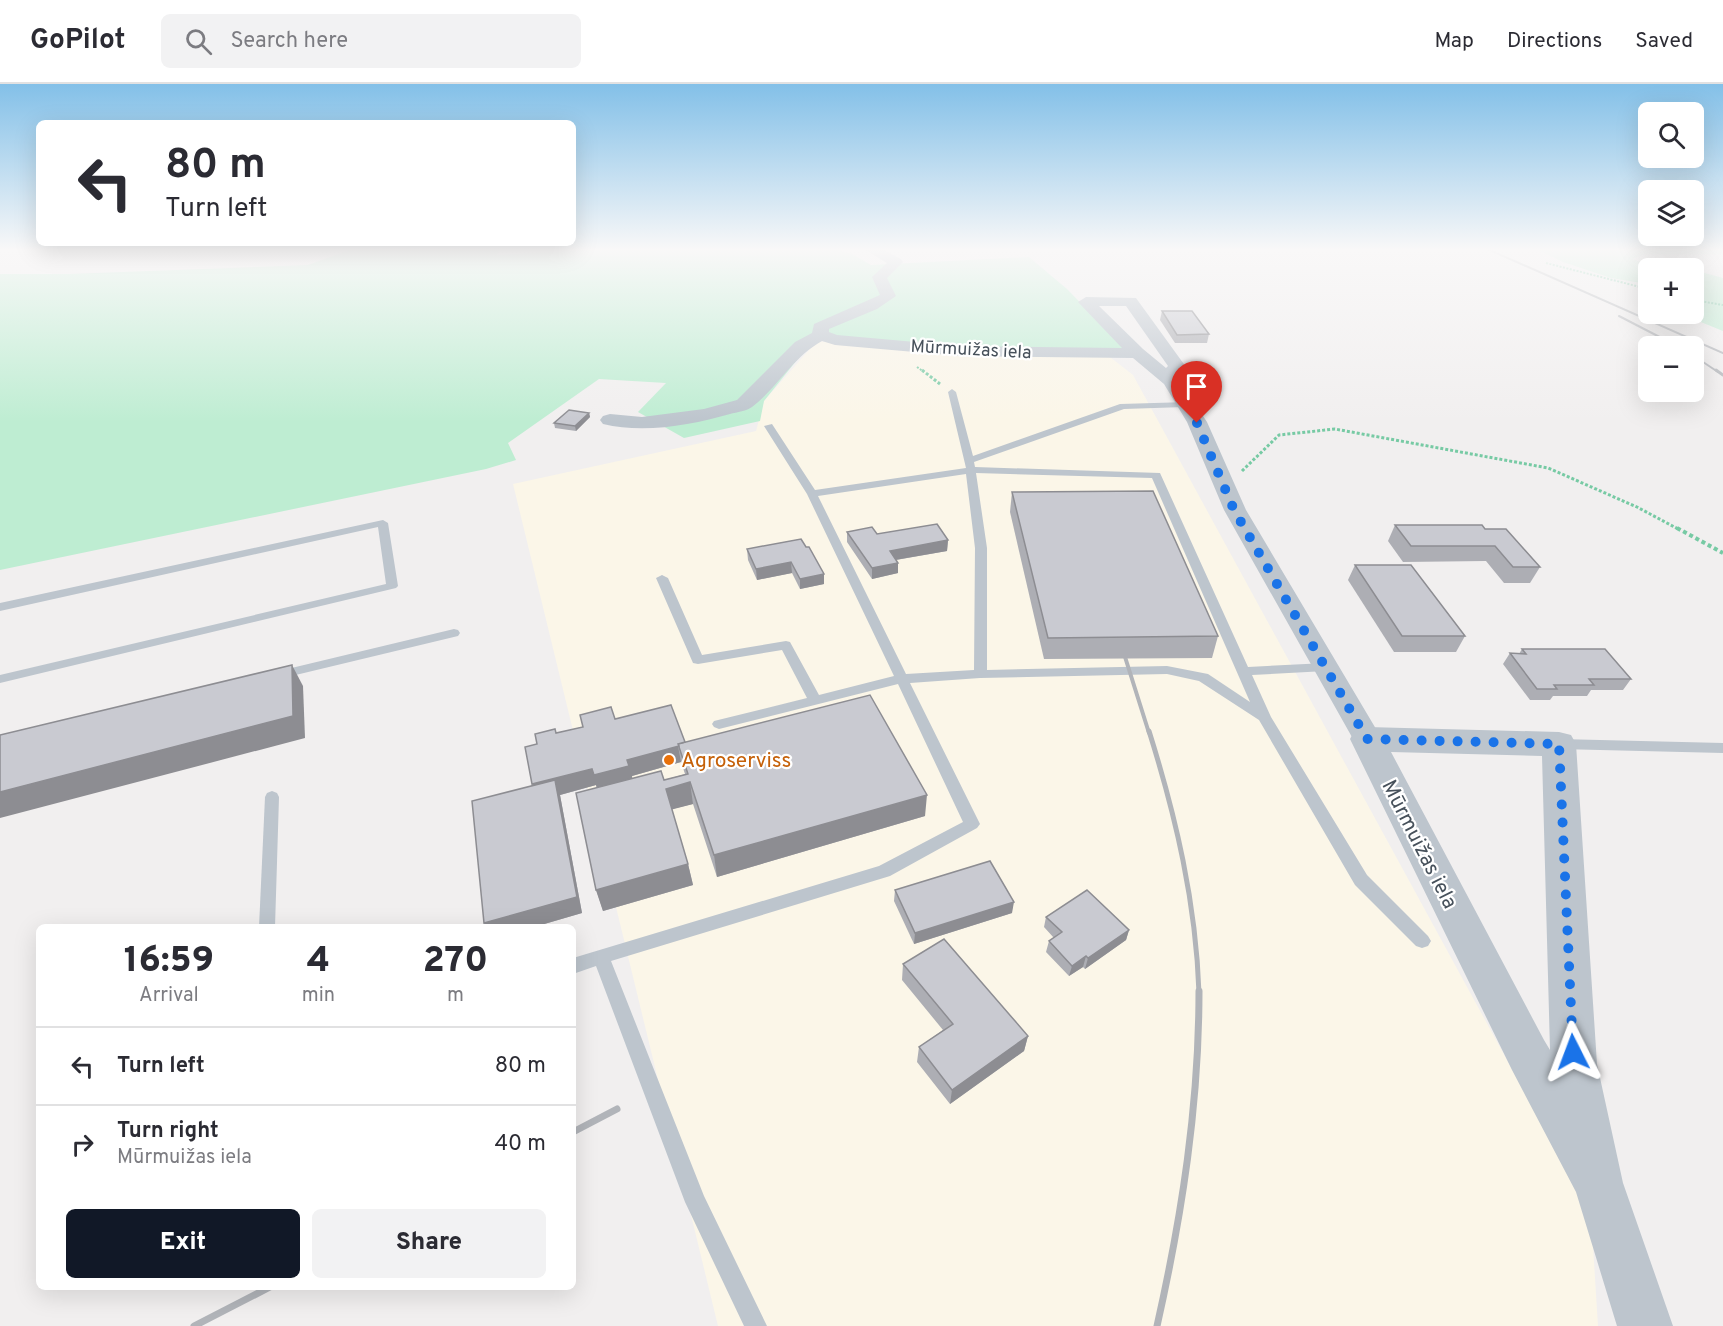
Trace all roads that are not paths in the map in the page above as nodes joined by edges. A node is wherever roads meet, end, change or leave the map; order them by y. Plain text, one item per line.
1 (874, 306) edge
2 (1090, 306) edge
3 (1134, 306) edge
4 (821, 335) junction
5 (1137, 353) junction
6 (1166, 377) junction
7 (952, 392) road end
8 (1185, 404) junction
9 (610, 420) dead end
10 (769, 426) dead end
11 (970, 466) junction
12 (812, 494) junction
13 (662, 578) dead end
14 (0, 607) edge
15 (454, 633) dead end
16 (1326, 667) junction
17 (1243, 671) junction
18 (980, 674) junction
19 (268, 678) edge
20 (0, 679) edge
21 (901, 679) junction
22 (815, 700) junction
23 (1264, 717) junction
24 (719, 724) dead end
25 (1367, 739) junction
26 (1559, 744) junction
27 (1723, 748) edge
28 (272, 797) dead end
29 (267, 924) edge
30 (1422, 941) dead end
31 (601, 957) junction
32 (576, 965) edge
33 (1598, 1184) junction
34 (756, 1326) edge
35 (1645, 1326) edge

1 - 4 street
2 - 5 street, Mūrmuižas iela
3 - 6 street, Mūrmuižas iela
4 - 5 street, Mūrmuižas iela
4 - 9 street
5 - 6 street, Mūrmuižas iela
6 - 8 street, Mūrmuižas iela
7 - 11 lane
8 - 11 lane
8 - 16 street, Mūrmuižas iela
10 - 12 lane
11 - 12 lane
11 - 17 lane
11 - 18 lane
12 - 21 lane
13 - 22 lane
14 - 20 lane
15 - 19 lane
16 - 17 lane
16 - 25 street, Mūrmuižas iela
17 - 23 lane
18 - 21 lane
18 - 23 lane
21 - 22 lane
21 - 31 lane
22 - 24 lane
23 - 30 lane
25 - 26 street
25 - 33 street, Mūrmuižas iela
26 - 27 lane
26 - 33 street
28 - 29 lane
31 - 32 lane
31 - 34 lane
33 - 35 street, Mūrmuižas iela

